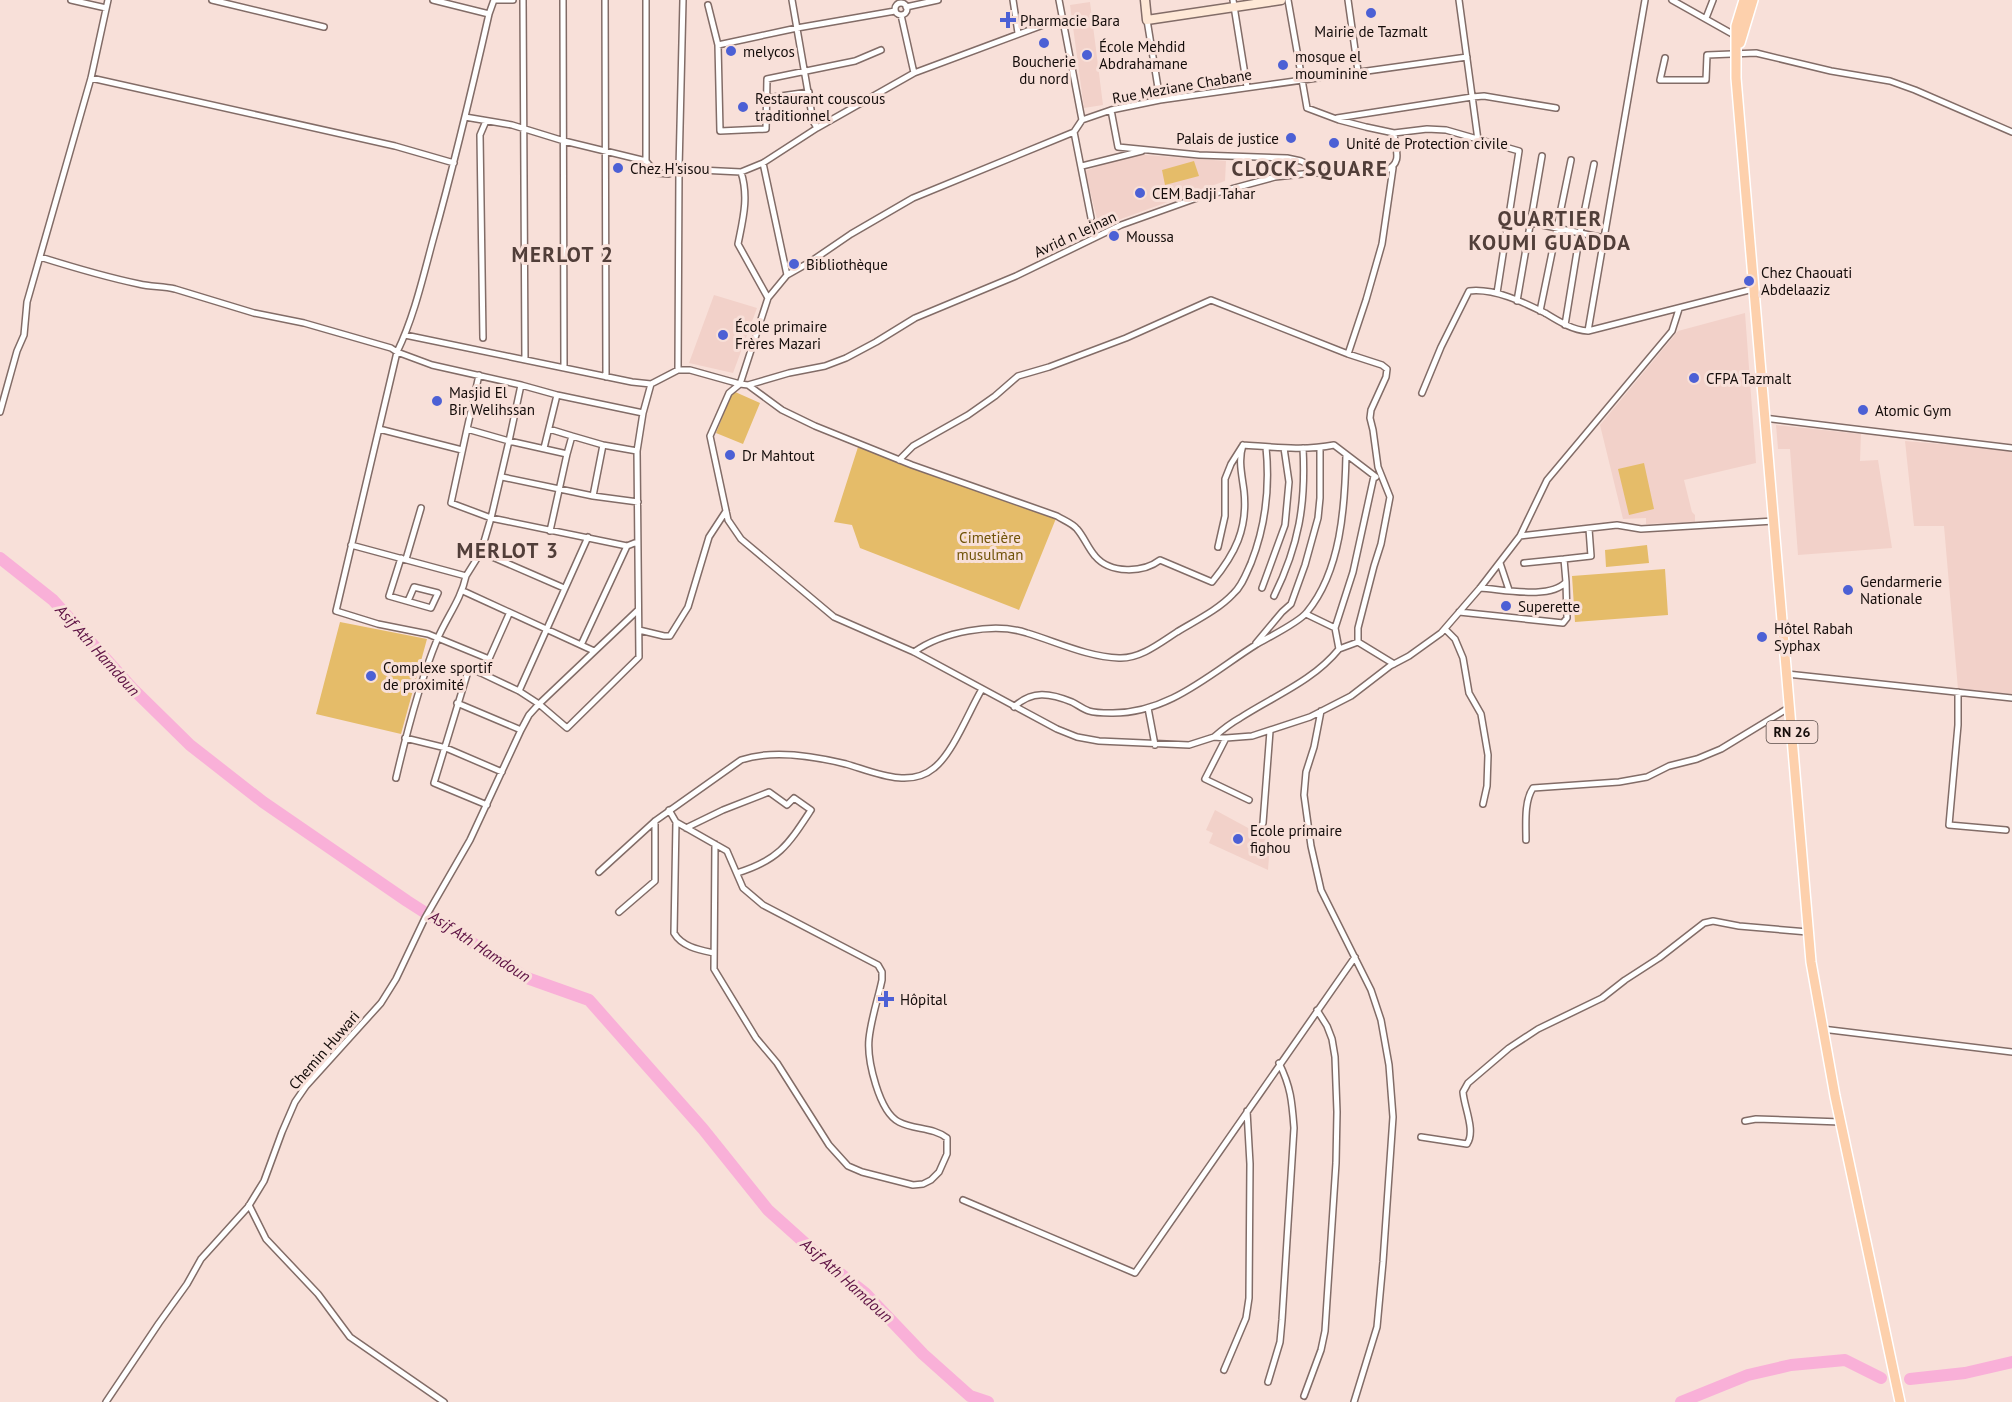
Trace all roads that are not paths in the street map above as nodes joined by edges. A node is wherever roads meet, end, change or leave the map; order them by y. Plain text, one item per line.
1 (71, 0) edge
2 (108, 0) edge
3 (212, 0) edge
4 (433, 0) edge
5 (495, 0) edge
6 (513, 0) edge
7 (523, 0) edge
8 (564, 0) edge
9 (605, 0) edge
10 (646, 0) edge
11 (683, 0) edge
12 (792, 0) edge
13 (938, 0) edge
14 (1013, 0) edge
15 (1059, 0) edge
16 (1145, 0) edge
17 (1281, 0) edge
18 (1288, 0) edge
19 (1348, 0) edge
20 (1459, 0) edge
21 (1645, 0) edge
22 (1672, 0) edge
23 (1713, 0) edge
24 (1744, 0) edge
25 (1753, 0) edge
26 (902, 3) edge
27 (1234, 3) edge
28 (708, 5) dead end
29 (106, 8) junction
30 (895, 11) junction
31 (489, 14) junction
32 (901, 15) junction
33 (1062, 18) junction
34 (1706, 18) junction
35 (1148, 20) junction
36 (324, 27) dead end
37 (797, 28) junction
38 (1018, 33) junction
39 (1737, 36) junction
40 (718, 45) junction
41 (881, 50) dead end
42 (1737, 54) junction
43 (1467, 57) junction
44 (1665, 58) dead end
45 (805, 71) junction
46 (1358, 71) junction
47 (914, 73) junction
48 (91, 78) junction
49 (1300, 80) junction
50 (1247, 87) junction
51 (809, 92) junction
52 (1472, 97) junction
53 (766, 98) junction
54 (1160, 100) junction
55 (1556, 108) dead end
56 (1111, 110) junction
57 (465, 117) junction
58 (1335, 118) junction
59 (1082, 120) junction
60 (486, 121) junction
61 (524, 128) junction
62 (817, 128) junction
63 (1074, 132) junction
64 (1394, 132) junction
65 (2012, 132) edge
66 (564, 141) junction
67 (1478, 141) junction
68 (1147, 150) junction
69 (605, 151) junction
70 (1542, 156) dead end
71 (1301, 160) junction
72 (1571, 160) dead end
73 (646, 161) junction
74 (454, 164) junction
75 (763, 164) junction
76 (1594, 164) dead end
77 (1082, 166) junction
78 (1393, 168) junction
79 (679, 169) junction
80 (741, 172) junction
81 (1326, 172) junction
82 (1303, 174) junction
83 (1091, 218) dead end
84 (1509, 218) junction
85 (1532, 222) junction
86 (1557, 228) junction
87 (1580, 233) junction
88 (1604, 237) junction
89 (40, 257) junction
90 (787, 275) junction
91 (1753, 289) junction
92 (1497, 293) junction
93 (768, 298) junction
94 (1516, 301) junction
95 (1679, 309) junction
96 (1540, 311) junction
97 (1566, 325) junction
98 (1588, 331) junction
99 (405, 335) junction
100 (483, 338) dead end
101 (398, 352) junction
102 (1348, 354) junction
103 (525, 360) junction
104 (564, 368) junction
105 (678, 370) junction
106 (479, 375) junction
107 (606, 377) junction
108 (521, 384) junction
109 (651, 384) junction
110 (740, 384) junction
111 (748, 385) junction
112 (1422, 393) dead end
113 (557, 395) junction
114 (0, 412) edge
115 (643, 413) junction
116 (1764, 418) junction
117 (379, 429) junction
118 (467, 429) junction
119 (549, 429) junction
120 (572, 436) junction
121 (509, 441) junction
122 (603, 445) junction
123 (1243, 445) junction
124 (1266, 447) junction
125 (544, 448) junction
126 (1284, 448) junction
127 (1303, 448) junction
128 (1320, 448) junction
129 (2012, 448) edge
130 (462, 450) junction
131 (638, 451) junction
132 (567, 454) junction
133 (1346, 455) junction
134 (899, 460) junction
135 (1374, 476) junction
136 (501, 477) junction
137 (1385, 483) junction
138 (558, 488) junction
139 (593, 496) junction
140 (638, 502) junction
141 (421, 508) dead end
142 (726, 511) junction
143 (491, 518) junction
144 (1774, 521) junction
145 (1589, 529) junction
146 (550, 531) junction
147 (1520, 536) junction
148 (588, 537) junction
149 (637, 542) junction
150 (351, 545) junction
151 (627, 546) junction
152 (1218, 547) dead end
153 (481, 552) junction
154 (403, 559) junction
155 (1564, 559) junction
156 (1500, 563) junction
157 (1524, 563) dead end
158 (466, 576) junction
159 (1566, 582) junction
160 (564, 588) junction
161 (1262, 588) dead end
162 (1480, 588) junction
163 (1509, 590) junction
164 (463, 591) junction
165 (1275, 596) dead end
166 (408, 601) junction
167 (638, 610) junction
168 (1459, 612) junction
169 (509, 614) junction
170 (1306, 614) junction
171 (1335, 628) junction
172 (546, 629) junction
173 (1444, 629) junction
174 (639, 630) junction
175 (438, 638) junction
176 (1358, 642) junction
177 (581, 645) junction
178 (1250, 649) junction
179 (1339, 649) junction
180 (594, 651) junction
181 (914, 652) junction
182 (489, 659) junction
183 (1394, 664) junction
184 (481, 673) junction
185 (1787, 674) junction
186 (982, 689) junction
187 (519, 690) junction
188 (1958, 692) junction
189 (2012, 698) edge
190 (457, 703) junction
191 (539, 704) junction
192 (1014, 707) junction
193 (1790, 707) junction
194 (1148, 708) junction
195 (1321, 711) junction
196 (521, 730) junction
197 (1270, 731) junction
198 (1214, 737) junction
199 (405, 738) junction
200 (1226, 738) junction
201 (1155, 745) junction
202 (446, 748) junction
203 (502, 772) junction
204 (396, 778) dead end
205 (1249, 800) dead end
206 (1483, 804) dead end
207 (487, 805) junction
208 (669, 810) junction
209 (655, 821) junction
210 (676, 822) junction
211 (686, 828) junction
212 (2006, 830) dead end
213 (1258, 832) dead end
214 (1526, 840) dead end
215 (715, 844) junction
216 (599, 872) dead end
217 (737, 873) junction
218 (619, 912) dead end
219 (1808, 932) junction
220 (714, 953) junction
221 (1355, 957) junction
222 (1317, 1010) junction
223 (1822, 1029) junction
224 (2012, 1052) edge
225 (1280, 1064) junction
226 (1247, 1111) junction
227 (1745, 1121) dead end
228 (1841, 1122) junction
229 (1421, 1137) dead end
230 (963, 1200) dead end
231 (249, 1205) junction
232 (1224, 1370) dead end
233 (1268, 1382) dead end
234 (1305, 1396) dead end
235 (106, 1402) edge
236 (444, 1402) edge
237 (1354, 1402) edge
238 (1900, 1402) edge

1 - 29 street
2 - 29 street
3 - 36 street
4 - 31 street
5 - 6 street
5 - 31 street
7 - 61 street
8 - 66 street
9 - 69 street
10 - 73 street
11 - 79 street
12 - 37 street
13 - 26 street
14 - 38 street
15 - 33 street
16 - 35 main road
17 - 27 main road
18 - 49 street
19 - 46 street
20 - 43 street
21 - 88 street
22 - 34 street
23 - 34 street
24 - 39 main road, RN 26
25 - 42 main road, RN 26
26 - 30 street
26 - 32 street
27 - 35 main road
27 - 50 street
28 - 40 street
29 - 48 street
30 - 32 street
30 - 37 street
31 - 57 street
32 - 47 street
33 - 38 street
33 - 59 street
34 - 39 street
35 - 54 street
37 - 40 street
37 - 45 street
38 - 47 street
39 - 42 main road, RN 26
40 - 53 street
41 - 45 street
42 - 44 street
42 - 65 street
42 - 91 main road, RN 26
43 - 46 street, Rue Meziane Chabane
43 - 52 street
45 - 51 street
45 - 53 street
46 - 49 street, Rue Meziane Chabane
47 - 62 street
48 - 74 street
48 - 89 street
49 - 50 street, Rue Meziane Chabane
49 - 58 street
50 - 54 street, Rue Meziane Chabane
51 - 53 street
51 - 62 street
52 - 55 street
52 - 58 street
52 - 67 street
54 - 56 street, Rue Meziane Chabane
56 - 59 street, Rue Meziane Chabane
56 - 68 street
57 - 60 street
57 - 74 street
58 - 64 street
59 - 63 street
60 - 61 street
60 - 100 street
61 - 66 street
61 - 103 street
62 - 75 street
63 - 77 street
63 - 90 street
64 - 67 street
64 - 78 street
66 - 69 street
66 - 104 street
67 - 84 street
68 - 71 street
68 - 77 street
69 - 73 street
69 - 107 street
70 - 85 street
71 - 81 street
71 - 82 street
72 - 86 street
73 - 79 street
74 - 99 street
75 - 80 street
75 - 90 street
76 - 87 street
77 - 83 street
78 - 81 street, Avrid n lejnan
78 - 102 street
79 - 80 street
79 - 105 street
80 - 93 street
81 - 82 street, Avrid n lejnan
82 - 111 street, Avrid n lejnan
84 - 85 street
84 - 92 street
85 - 86 street
85 - 94 street
86 - 87 street
86 - 96 street
87 - 88 street
87 - 97 street
88 - 98 street
89 - 101 street
89 - 114 street
90 - 93 street
91 - 95 street
91 - 116 main road, RN 26
92 - 94 street
92 - 112 street
93 - 110 street
94 - 96 street
95 - 98 street
95 - 147 street
96 - 97 street
97 - 98 street
99 - 101 street
99 - 103 street
101 - 106 street
101 - 117 street
102 - 134 street
102 - 137 street
103 - 104 street
104 - 107 street
105 - 109 street
105 - 110 street
106 - 108 street
106 - 118 street
107 - 109 street
108 - 113 street
108 - 121 street
109 - 115 street
110 - 111 street
110 - 142 street
111 - 134 street
113 - 115 street
113 - 119 street
115 - 131 street
116 - 129 street
116 - 144 main road, RN 26
117 - 130 street
117 - 150 street
118 - 121 street
118 - 130 street
119 - 120 street
119 - 125 street
120 - 122 street
120 - 132 street
121 - 125 street
121 - 136 street
122 - 131 street
122 - 139 street
123 - 124 street
123 - 134 street
123 - 152 street
124 - 126 street
124 - 181 street
125 - 132 street
126 - 127 street
126 - 161 street
127 - 128 street
127 - 165 street
128 - 133 street
128 - 178 street
130 - 143 street
131 - 140 street
132 - 138 street
133 - 135 street
133 - 170 street
135 - 137 street
135 - 171 street
136 - 138 street
136 - 143 street
137 - 176 street
138 - 139 street
138 - 146 street
139 - 140 street
140 - 149 street
141 - 154 street
142 - 174 street
142 - 181 street
143 - 146 street
143 - 153 street
144 - 145 street
144 - 185 main road, RN 26
145 - 147 street
145 - 155 street
146 - 148 street
147 - 156 street
148 - 151 street
148 - 160 street
149 - 151 street
149 - 167 street
150 - 154 street
150 - 175 street
151 - 177 street
153 - 158 street
153 - 160 street
154 - 158 street
154 - 166 street
155 - 157 street
155 - 159 street
156 - 162 street
156 - 163 street
158 - 164 street
159 - 163 street
159 - 168 street
160 - 172 street
162 - 163 street
162 - 168 street
164 - 169 street
164 - 175 street
166 - 166 street
167 - 174 street
167 - 180 street, Chemin Huwari
168 - 173 street
169 - 172 street
169 - 182 street
170 - 171 street
170 - 178 street
171 - 179 street
172 - 177 street
172 - 187 street
173 - 183 street
173 - 206 street
174 - 191 street
175 - 182 street
175 - 199 street
176 - 179 street
176 - 183 street
177 - 180 street
178 - 194 street
179 - 198 street
180 - 191 street, Chemin Huwari
181 - 186 street
182 - 184 street
183 - 195 street
184 - 187 street
184 - 190 street
185 - 188 street
185 - 193 main road, RN 26
186 - 192 street
186 - 208 street
187 - 191 street
188 - 189 street
188 - 212 street
190 - 196 street
190 - 202 street
191 - 196 street, Chemin Huwari
192 - 194 street
192 - 201 street
193 - 214 street
193 - 219 main road, RN 26
194 - 201 street
195 - 197 street
195 - 221 street
196 - 203 street, Chemin Huwari
197 - 200 street
197 - 213 street
198 - 200 street
198 - 201 street
199 - 202 street
199 - 204 street
200 - 205 street
202 - 203 street
202 - 207 street
203 - 207 street, Chemin Huwari
207 - 231 street, Chemin Huwari
208 - 209 street
208 - 210 street
209 - 216 street
209 - 218 street
210 - 211 street
210 - 220 street
211 - 215 street
211 - 217 street
215 - 217 street
215 - 220 street
217 - 220 street
219 - 223 main road, RN 26
219 - 229 street
221 - 222 street
221 - 237 street
222 - 225 street
222 - 234 street
223 - 224 street
223 - 228 main road, RN 26
225 - 226 street
225 - 233 street
226 - 230 street
226 - 232 street
227 - 228 street
228 - 238 main road, RN 26
231 - 235 street, Chemin Huwari
231 - 236 street

